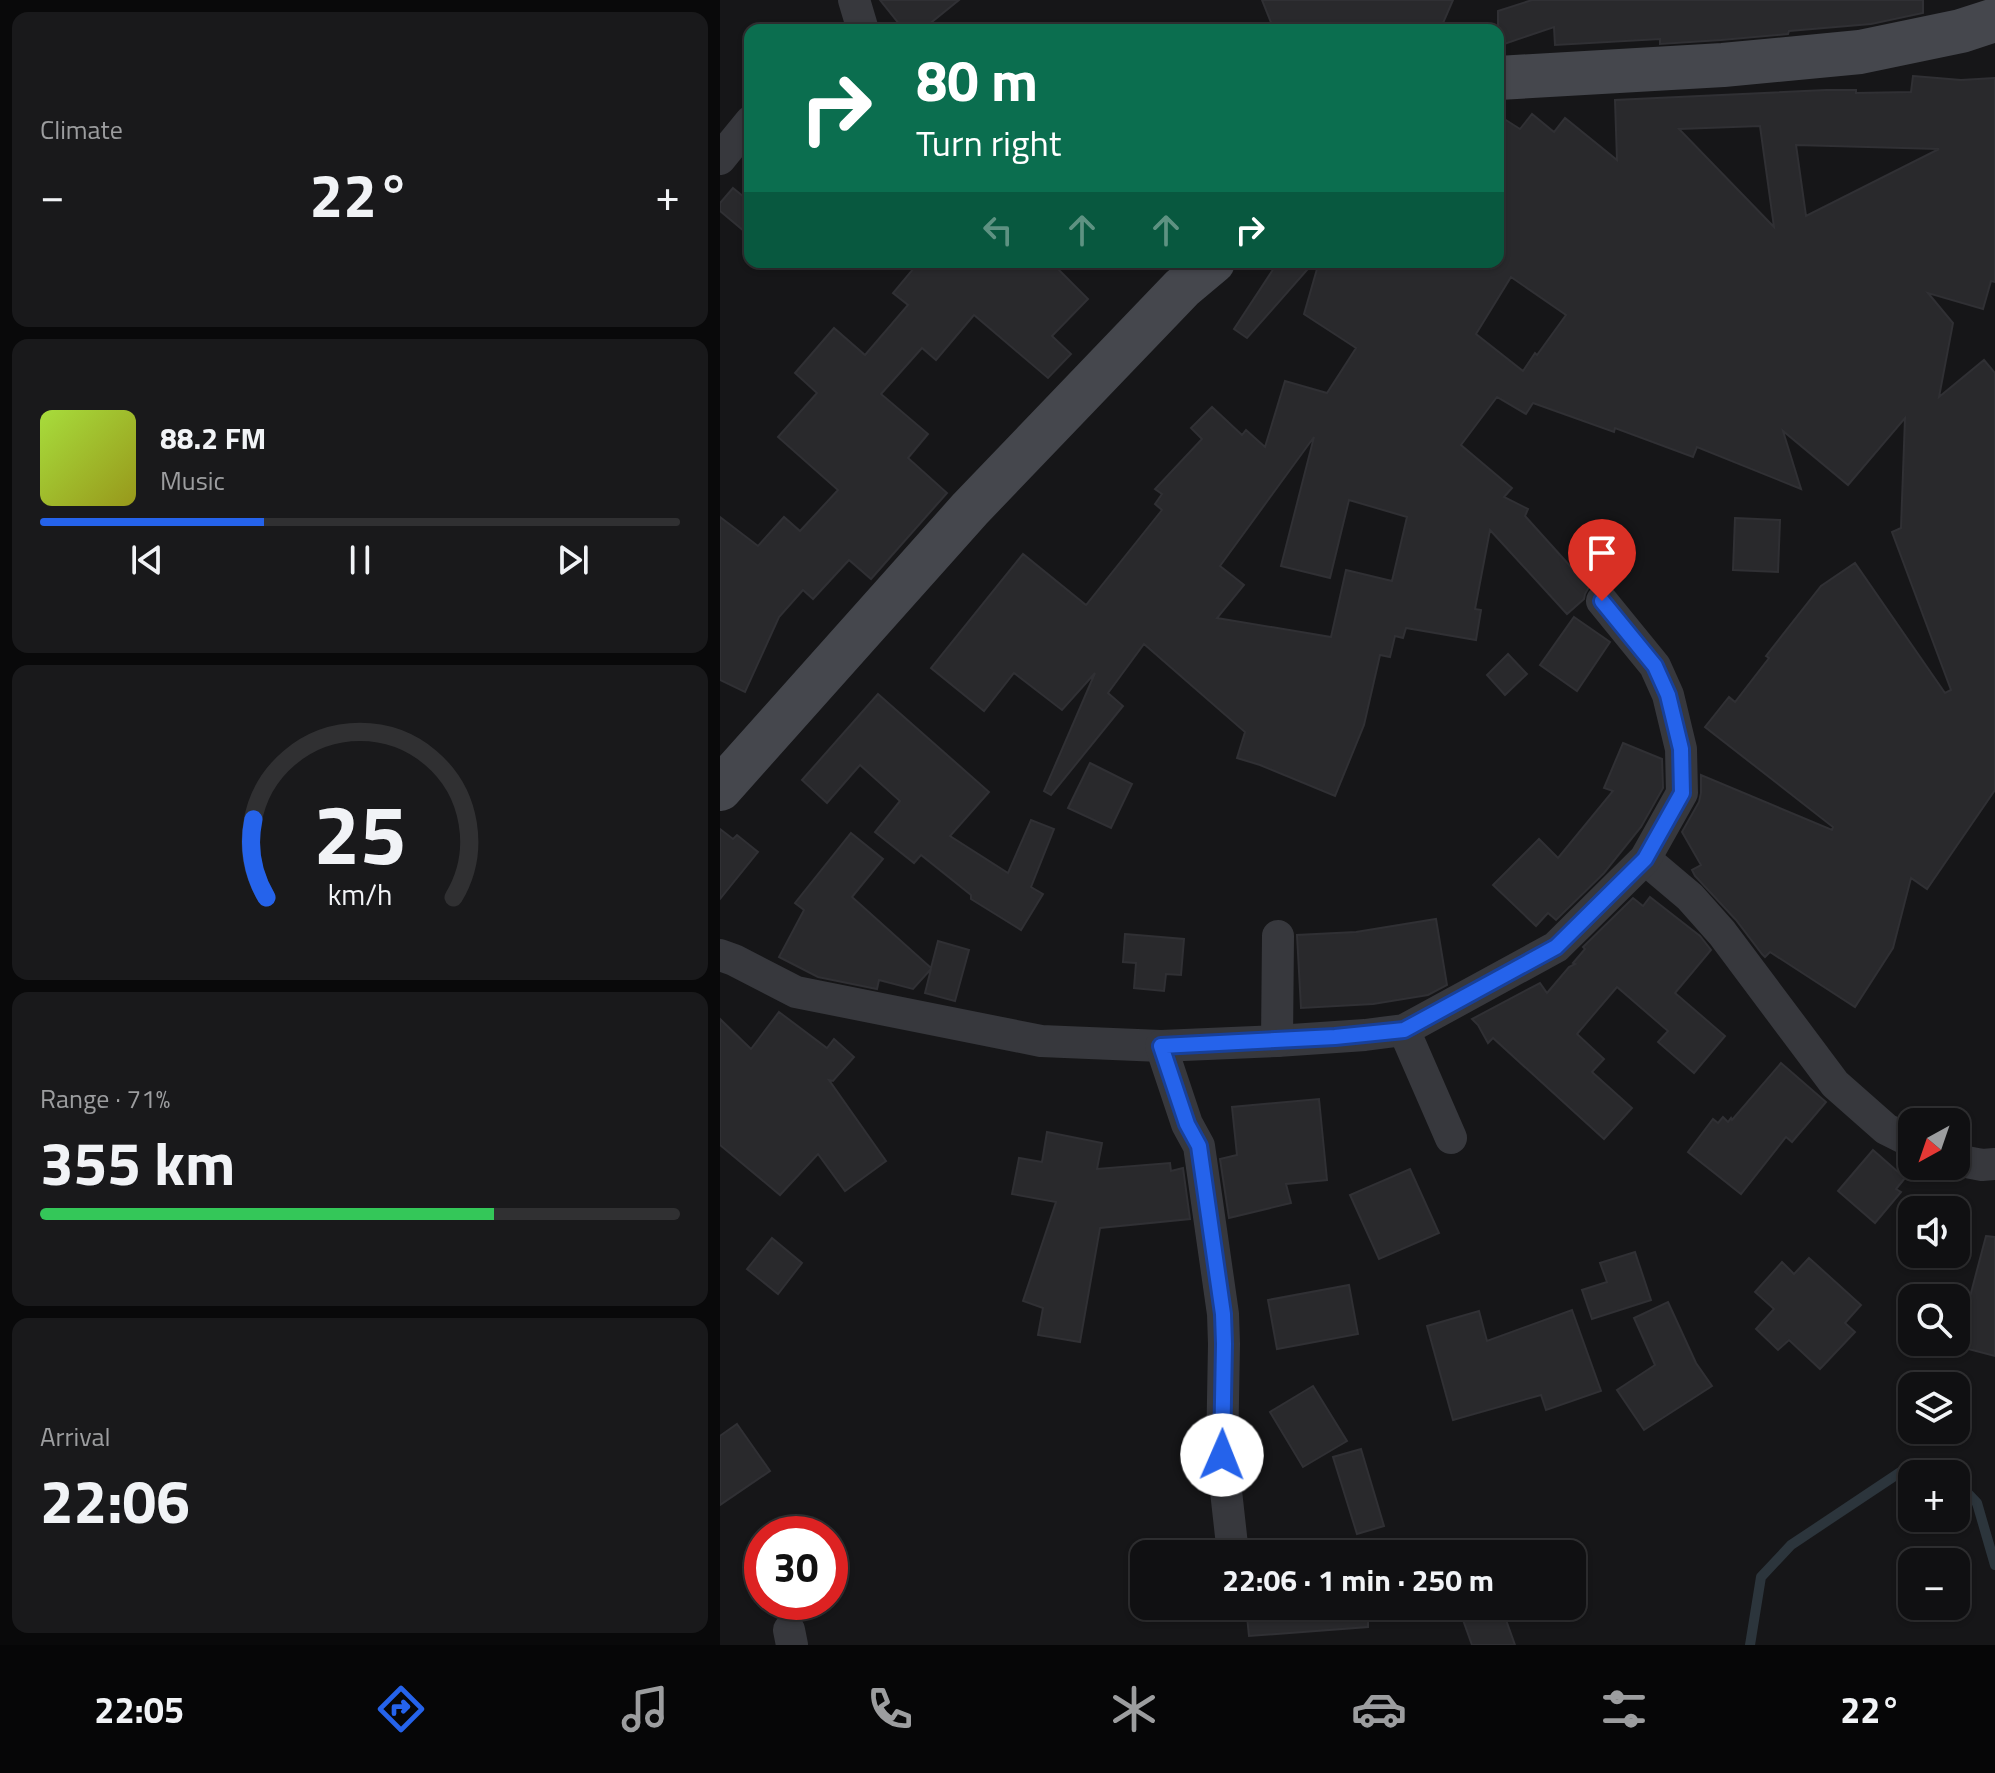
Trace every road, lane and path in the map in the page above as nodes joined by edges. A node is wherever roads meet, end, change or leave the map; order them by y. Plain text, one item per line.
1 (854, 0) edge
2 (1995, 20) edge
3 (861, 24) edge
4 (1504, 78) edge
5 (744, 129) edge
6 (720, 159) edge
7 (1206, 268) edge
8 (1602, 601) dead end
9 (720, 789) edge
10 (1645, 859) junction
11 (1278, 936) dead end
12 (720, 955) edge
13 (1404, 1030) junction
14 (1277, 1041) junction
15 (1161, 1046) junction
16 (1898, 1135) edge
17 (1451, 1138) dead end
18 (1970, 1163) edge
19 (1995, 1164) edge
20 (1231, 1540) edge

1 - 3 street
2 - 4 main road
5 - 6 street
7 - 9 main road
8 - 10 street
10 - 13 street
10 - 16 street
11 - 14 street
12 - 15 street
13 - 14 street
13 - 17 street
14 - 15 street
15 - 20 street
18 - 19 street

